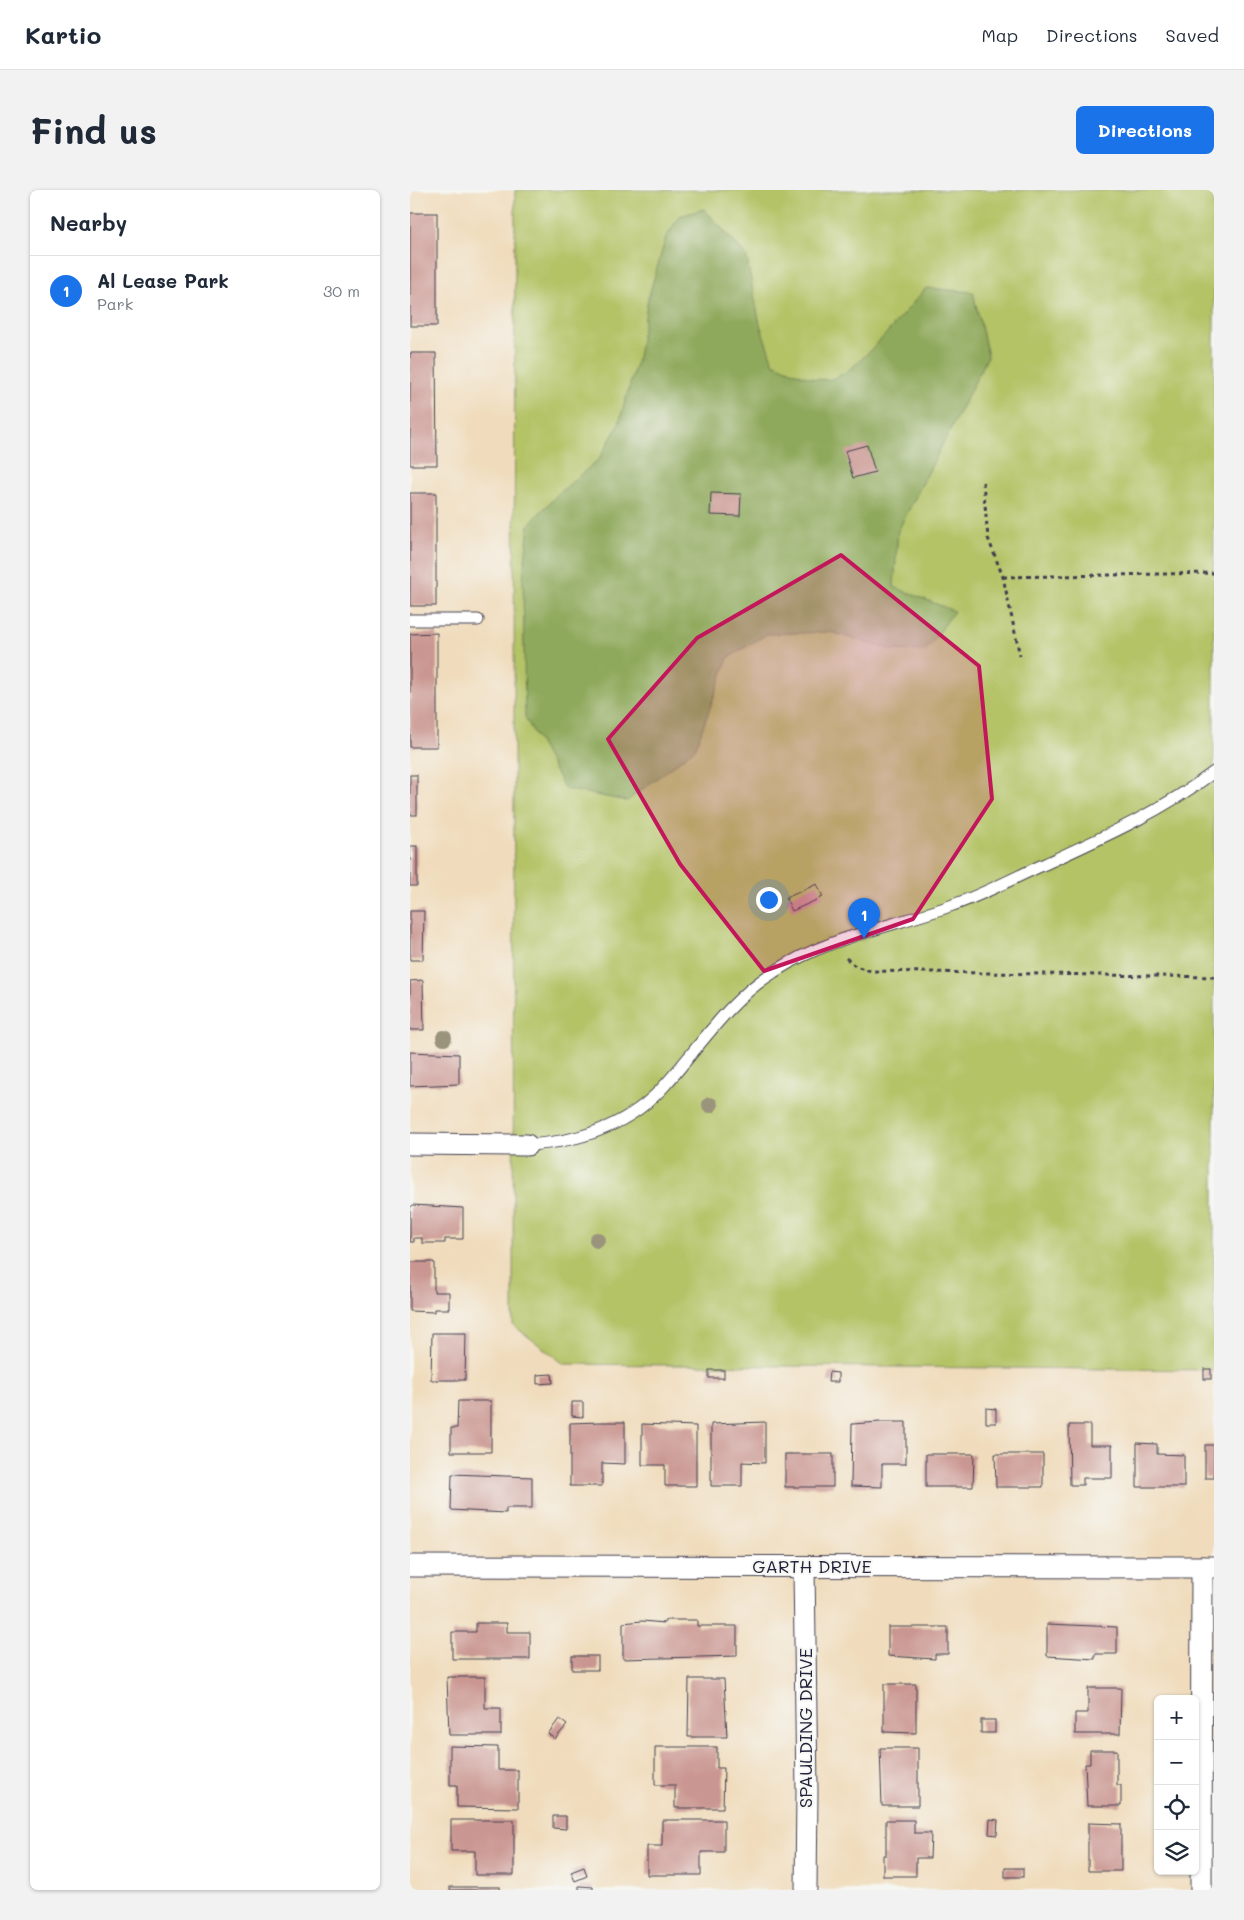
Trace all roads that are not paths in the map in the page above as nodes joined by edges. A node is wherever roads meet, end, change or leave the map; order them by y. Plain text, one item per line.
1 (410, 620) edge
2 (478, 620) dead end
3 (1214, 772) edge
4 (410, 1144) edge
5 (527, 1145) joint
6 (410, 1566) edge
7 (804, 1567) junction
8 (1208, 1567) edge
9 (806, 1890) edge
10 (1201, 1890) edge

1 - 2 lane
3 - 5 lane
4 - 5 street
6 - 7 street, GARTH DRIVE
7 - 8 street, GARTH DRIVE
7 - 9 street, SPAULDING DRIVE
8 - 10 street

